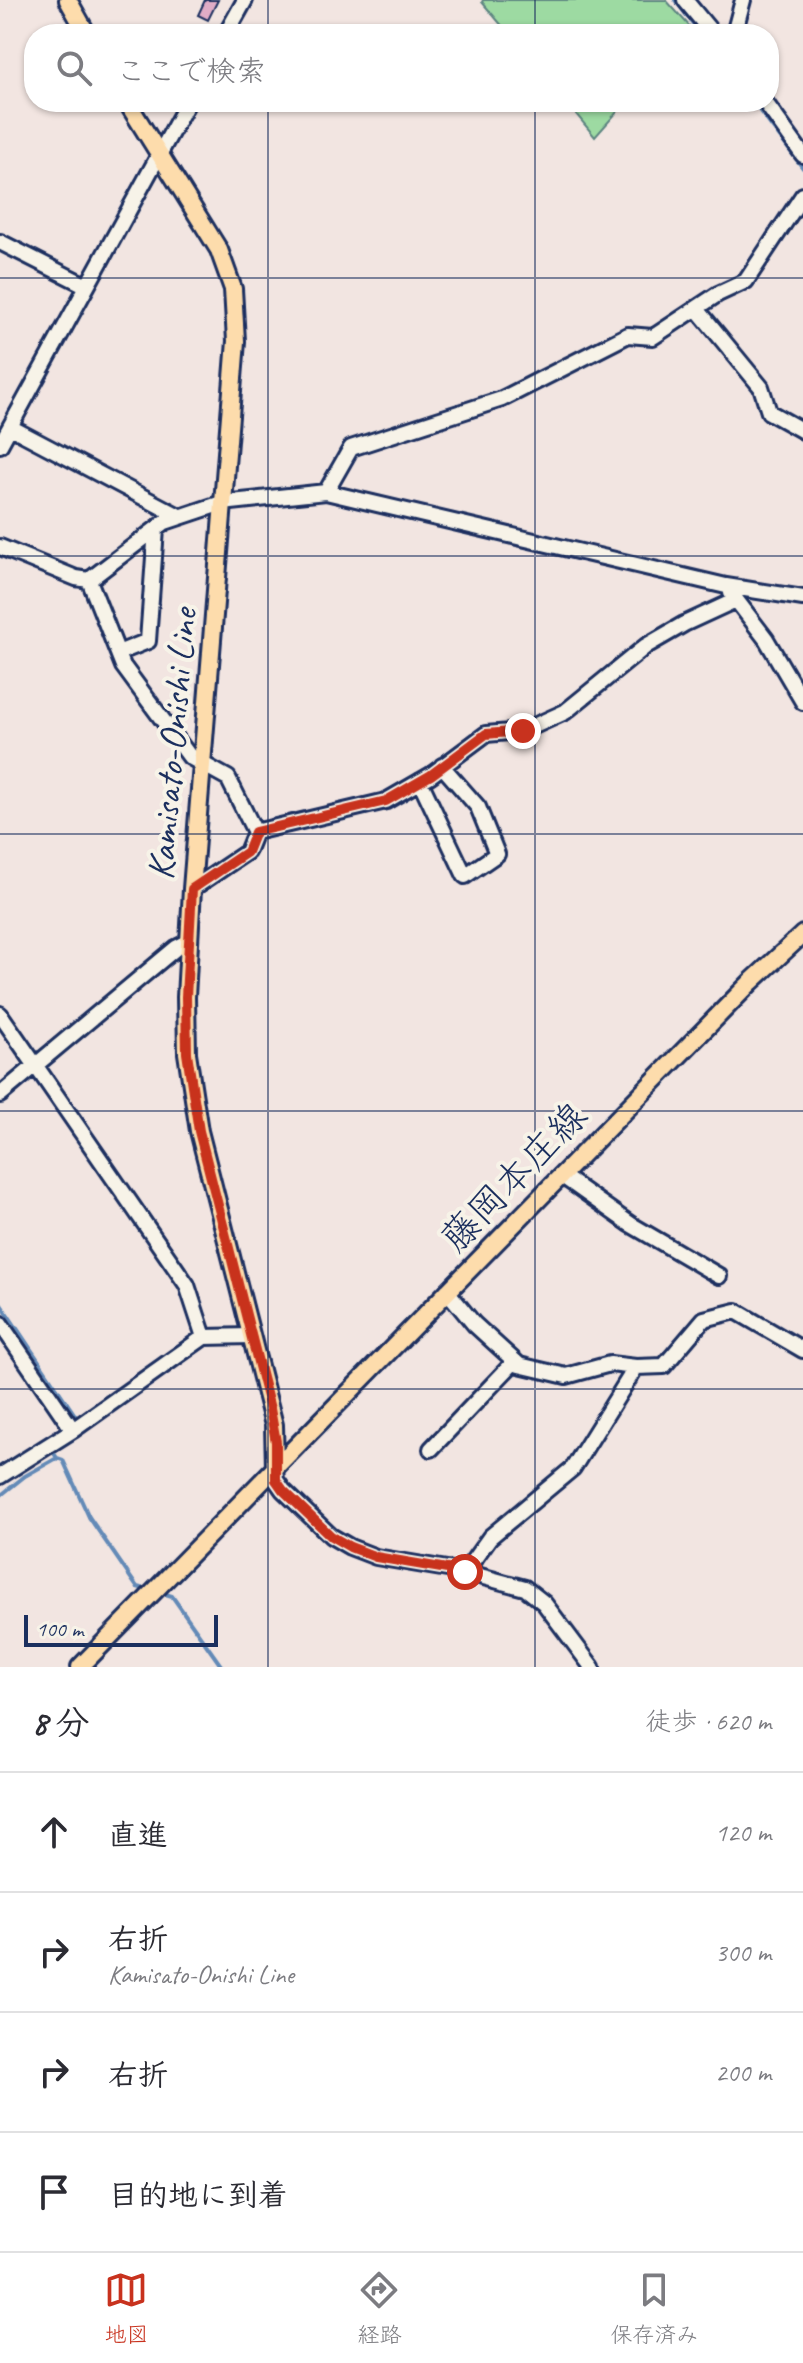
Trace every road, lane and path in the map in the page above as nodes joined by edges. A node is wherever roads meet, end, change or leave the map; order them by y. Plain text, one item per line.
1 (68, 0) edge
2 (245, 0) edge
3 (685, 0) edge
4 (743, 0) edge
5 (81, 24) edge
6 (232, 24) edge
7 (705, 24) edge
8 (737, 24) edge
9 (133, 112) edge
10 (182, 112) edge
11 (772, 112) edge
12 (159, 154) junction
13 (803, 155) edge
14 (803, 195) edge
15 (0, 242) edge
16 (87, 286) junction
17 (697, 309) junction
18 (10, 427) junction
19 (803, 431) edge
20 (0, 445) edge
21 (326, 492) junction
22 (222, 503) junction
23 (179, 516) junction
24 (156, 529) junction
25 (0, 547) edge
26 (89, 580) junction
27 (726, 586) junction
28 (803, 598) edge
29 (736, 600) junction
30 (118, 653) junction
31 (803, 702) edge
32 (203, 764) junction
33 (442, 766) junction
34 (420, 781) junction
35 (255, 832) junction
36 (192, 889) junction
37 (803, 934) edge
38 (188, 942) junction
39 (0, 1014) edge
40 (35, 1066) junction
41 (0, 1095) edge
42 (561, 1175) junction
43 (719, 1276) dead end
44 (447, 1291) junction
45 (0, 1323) edge
46 (251, 1336) junction
47 (204, 1337) junction
48 (803, 1350) edge
49 (515, 1361) junction
50 (636, 1367) junction
51 (73, 1430) junction
52 (431, 1449) dead end
53 (275, 1468) junction
54 (0, 1476) edge
55 (465, 1572) junction
56 (80, 1667) edge
57 (592, 1667) edge

1 - 5 main road
2 - 6 street
3 - 7 street
4 - 8 street
9 - 12 main road, Kamisato-Onishi Line
10 - 12 street
11 - 13 street
12 - 16 street
12 - 22 main road, Kamisato-Onishi Line
14 - 17 street
15 - 16 street
16 - 18 street
17 - 19 street
17 - 21 street
18 - 20 street
18 - 23 street
21 - 22 street
21 - 27 street
22 - 23 street
22 - 32 main road, Kamisato-Onishi Line
23 - 24 street
24 - 26 street
24 - 30 street
25 - 26 street
26 - 30 street
27 - 28 street
27 - 29 street
29 - 31 street
29 - 33 street
30 - 32 street
32 - 35 street
32 - 36 main road, Kamisato-Onishi Line
33 - 34 street
33 - 34 street
34 - 35 street
35 - 36 street
36 - 38 main road, Kamisato-Onishi Line
37 - 42 main road, 藤岡本庄線
38 - 40 street
38 - 46 main road, Kamisato-Onishi Line
39 - 40 street
40 - 41 street
40 - 47 street
42 - 43 street
42 - 44 main road, 藤岡本庄線
44 - 49 street
44 - 53 main road, 藤岡本庄線
45 - 51 street
46 - 47 street
46 - 53 main road, Kamisato-Onishi Line
47 - 51 street
48 - 50 street
49 - 50 street
49 - 52 street
50 - 55 street
51 - 54 street
53 - 55 street
53 - 56 main road
55 - 57 street

